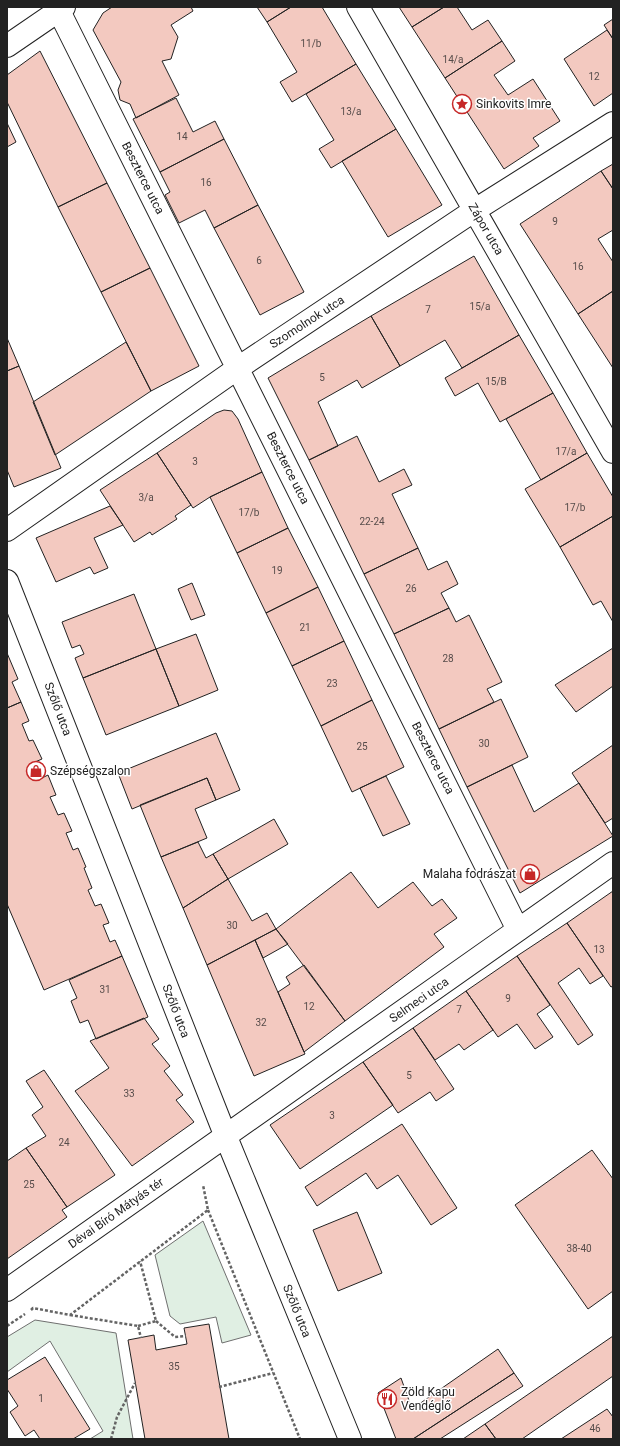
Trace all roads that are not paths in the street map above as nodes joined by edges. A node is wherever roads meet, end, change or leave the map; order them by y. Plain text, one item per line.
1 (358, 7) edge
2 (60, 8) edge
3 (7, 46) edge
4 (613, 123) edge
5 (475, 210) junction
6 (238, 368) junction
7 (613, 452) edge
8 (7, 530) edge
9 (7, 581) edge
10 (613, 863) edge
11 (518, 930) junction
12 (226, 1137) junction
13 (7, 1290) edge
14 (350, 1439) edge

1 - 5 street, Zápor utca
2 - 3 street
2 - 6 street, Beszterce utca
4 - 5 street, Szomolnok utca
5 - 6 street, Szomolnok utca
5 - 7 street, Zápor utca
6 - 8 street, Szomolnok utca
6 - 11 street, Beszterce utca
9 - 12 street, Szőlő utca
10 - 11 street, Selmeci utca
11 - 12 street, Selmeci utca
12 - 13 street, Dévai Bíró Mátyás tér
12 - 14 street, Szőlő utca

